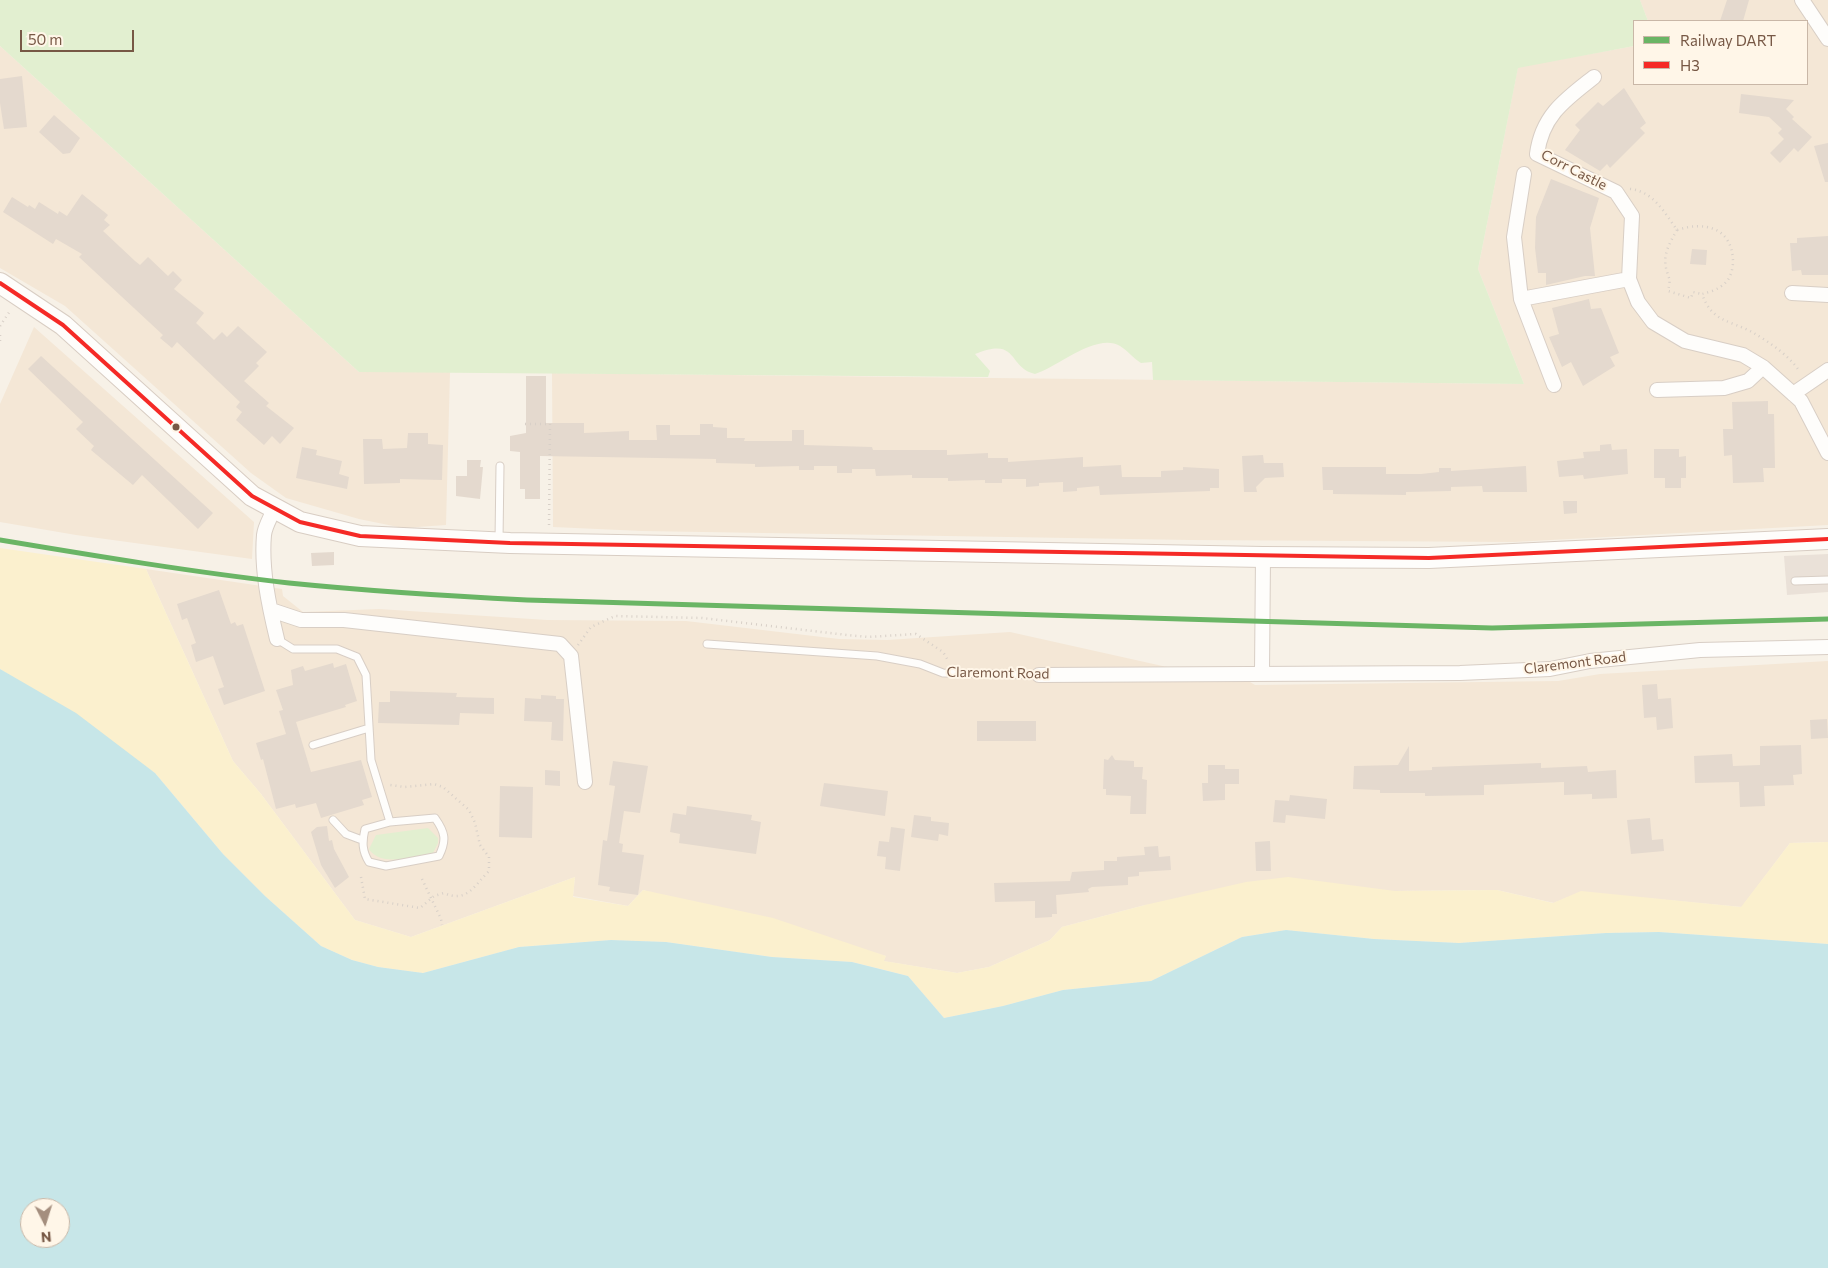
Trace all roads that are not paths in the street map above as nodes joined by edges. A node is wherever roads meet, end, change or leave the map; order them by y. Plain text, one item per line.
1 (1802, 0) edge
2 (1828, 39) edge
3 (1594, 77) dead end
4 (1524, 174) dead end
5 (1629, 279) junction
6 (0, 283) edge
7 (1792, 293) dead end
8 (1828, 295) edge
9 (1521, 299) junction
10 (1763, 367) junction
11 (1827, 373) edge
12 (1554, 385) dead end
13 (1657, 390) dead end
14 (1793, 394) junction
15 (1828, 453) edge
16 (500, 466) dead end
17 (274, 509) junction
18 (1828, 540) edge
19 (499, 542) junction
20 (1263, 557) junction
21 (1828, 580) edge
22 (1795, 581) dead end
23 (270, 610) junction
24 (277, 638) joint
25 (707, 644) dead end
26 (1828, 647) edge
27 (1262, 672) junction
28 (1040, 675) joint
29 (369, 728) junction
30 (313, 745) dead end
31 (585, 782) dead end
32 (333, 820) dead end
33 (390, 822) junction
34 (362, 840) junction

1 - 2 street
3 - 5 street, Corr Castle
4 - 9 street, Corr Castle
5 - 9 street
5 - 10 street, Corr Castle
6 - 17 main road
7 - 8 street
9 - 12 street, Corr Castle
10 - 13 street
10 - 14 street, Corr Castle
11 - 14 street
14 - 15 street, Corr Castle
16 - 19 lane
17 - 19 main road
17 - 23 street
18 - 20 main road
19 - 20 main road
20 - 27 street
21 - 22 lane
23 - 24 street
23 - 31 street
24 - 29 lane
25 - 28 lane, Claremont Road
26 - 27 street, Claremont Road
27 - 28 street, Claremont Road
29 - 30 lane
29 - 33 lane
32 - 34 lane
33 - 34 lane
33 - 34 lane

